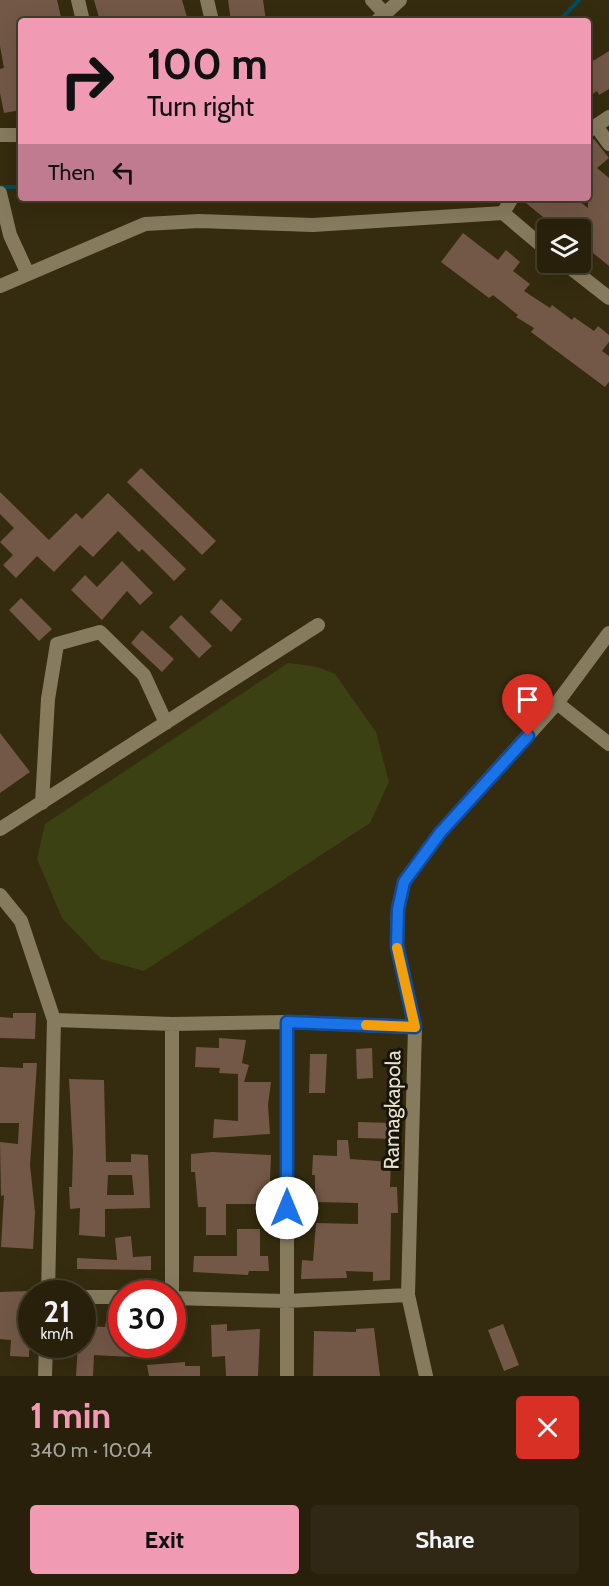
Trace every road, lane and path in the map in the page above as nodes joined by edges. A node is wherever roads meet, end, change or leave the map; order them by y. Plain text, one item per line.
1 (78, 0) edge
2 (207, 0) edge
3 (372, 0) edge
4 (400, 0) edge
5 (82, 18) edge
6 (211, 18) edge
7 (381, 18) edge
8 (609, 117) edge
9 (592, 128) edge
10 (0, 135) edge
11 (18, 135) edge
12 (609, 144) edge
13 (1, 197) edge
14 (510, 201) edge
15 (503, 213) junction
16 (537, 242) edge
17 (577, 273) edge
18 (28, 274) junction
19 (0, 286) edge
20 (609, 298) edge
21 (318, 625) dead end
22 (609, 633) edge
23 (557, 703) junction
24 (166, 723) junction
25 (609, 744) edge
26 (42, 803) junction
27 (0, 829) edge
28 (0, 895) edge
29 (54, 1020) junction
30 (287, 1022) junction
31 (172, 1024) junction
32 (415, 1027) junction
33 (48, 1280) edge
34 (172, 1280) edge
35 (408, 1295) junction
36 (186, 1298) edge
37 (287, 1301) junction
38 (46, 1358) edge
39 (45, 1376) edge
40 (287, 1376) edge
41 (426, 1376) edge

1 - 5 street
2 - 6 street
3 - 7 street
4 - 7 street
8 - 9 street
9 - 12 street
10 - 11 street
13 - 18 street
14 - 15 street
15 - 16 street
15 - 18 street
17 - 20 street
18 - 19 street
21 - 24 street
22 - 23 street, Ramagkapola
23 - 25 street
23 - 32 street, Ramagkapola
24 - 26 street
24 - 26 street
26 - 27 street
28 - 29 street
29 - 31 street
29 - 33 street
30 - 31 street
30 - 32 street
30 - 37 street
31 - 34 street
32 - 35 street, Ramagkapola
35 - 37 street
35 - 41 street, Ramagkapola
36 - 37 street
37 - 40 street
38 - 39 street

